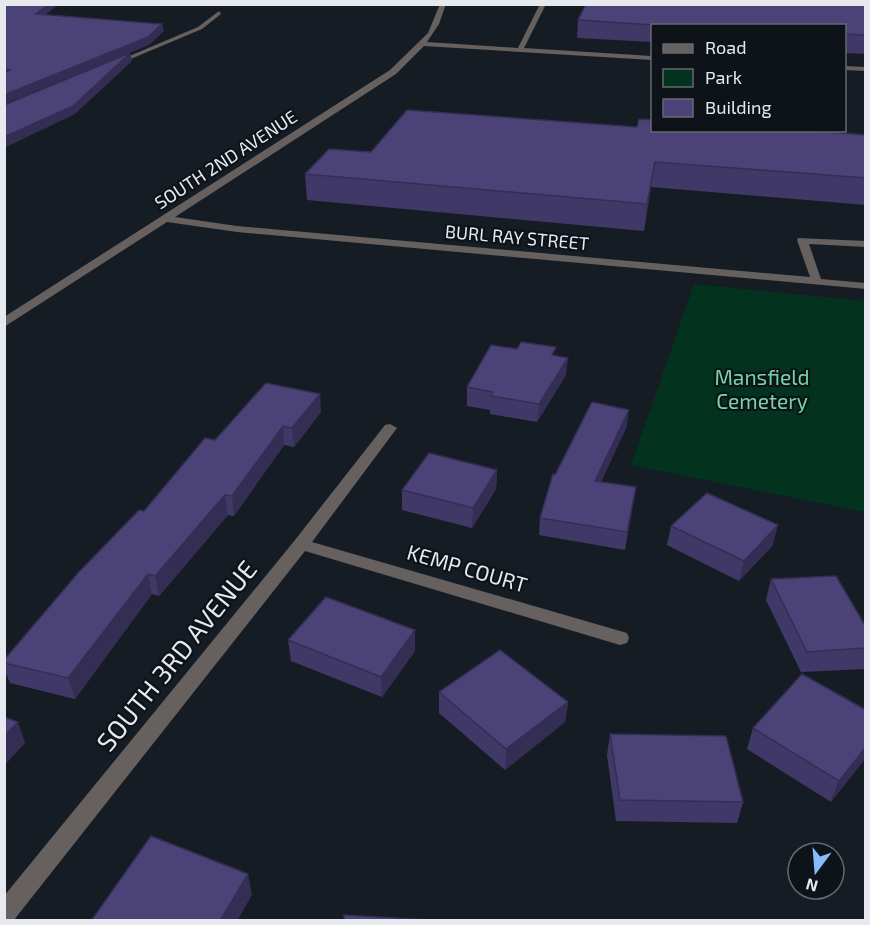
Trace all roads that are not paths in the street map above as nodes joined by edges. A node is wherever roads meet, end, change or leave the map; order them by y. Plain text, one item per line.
1 (443, 4) edge
2 (543, 4) edge
3 (219, 13) dead end
4 (422, 44) junction
5 (520, 50) junction
6 (651, 58) edge
7 (846, 68) edge
8 (866, 69) edge
9 (100, 70) edge
10 (166, 219) junction
11 (866, 244) edge
12 (817, 282) junction
13 (866, 286) edge
14 (4, 323) edge
15 (390, 428) dead end
16 (301, 544) junction
17 (620, 638) dead end
18 (4, 915) edge

1 - 4 street, SOUTH 2ND AVENUE
2 - 5 street
3 - 9 street
4 - 5 street
4 - 10 street, SOUTH 2ND AVENUE
5 - 6 street
7 - 8 street
10 - 12 street, BURL RAY STREET
10 - 14 street, SOUTH 2ND AVENUE
11 - 12 street
12 - 13 street, BURL RAY STREET
15 - 16 street, SOUTH 3RD AVENUE
16 - 17 street, KEMP COURT
16 - 18 street, SOUTH 3RD AVENUE

